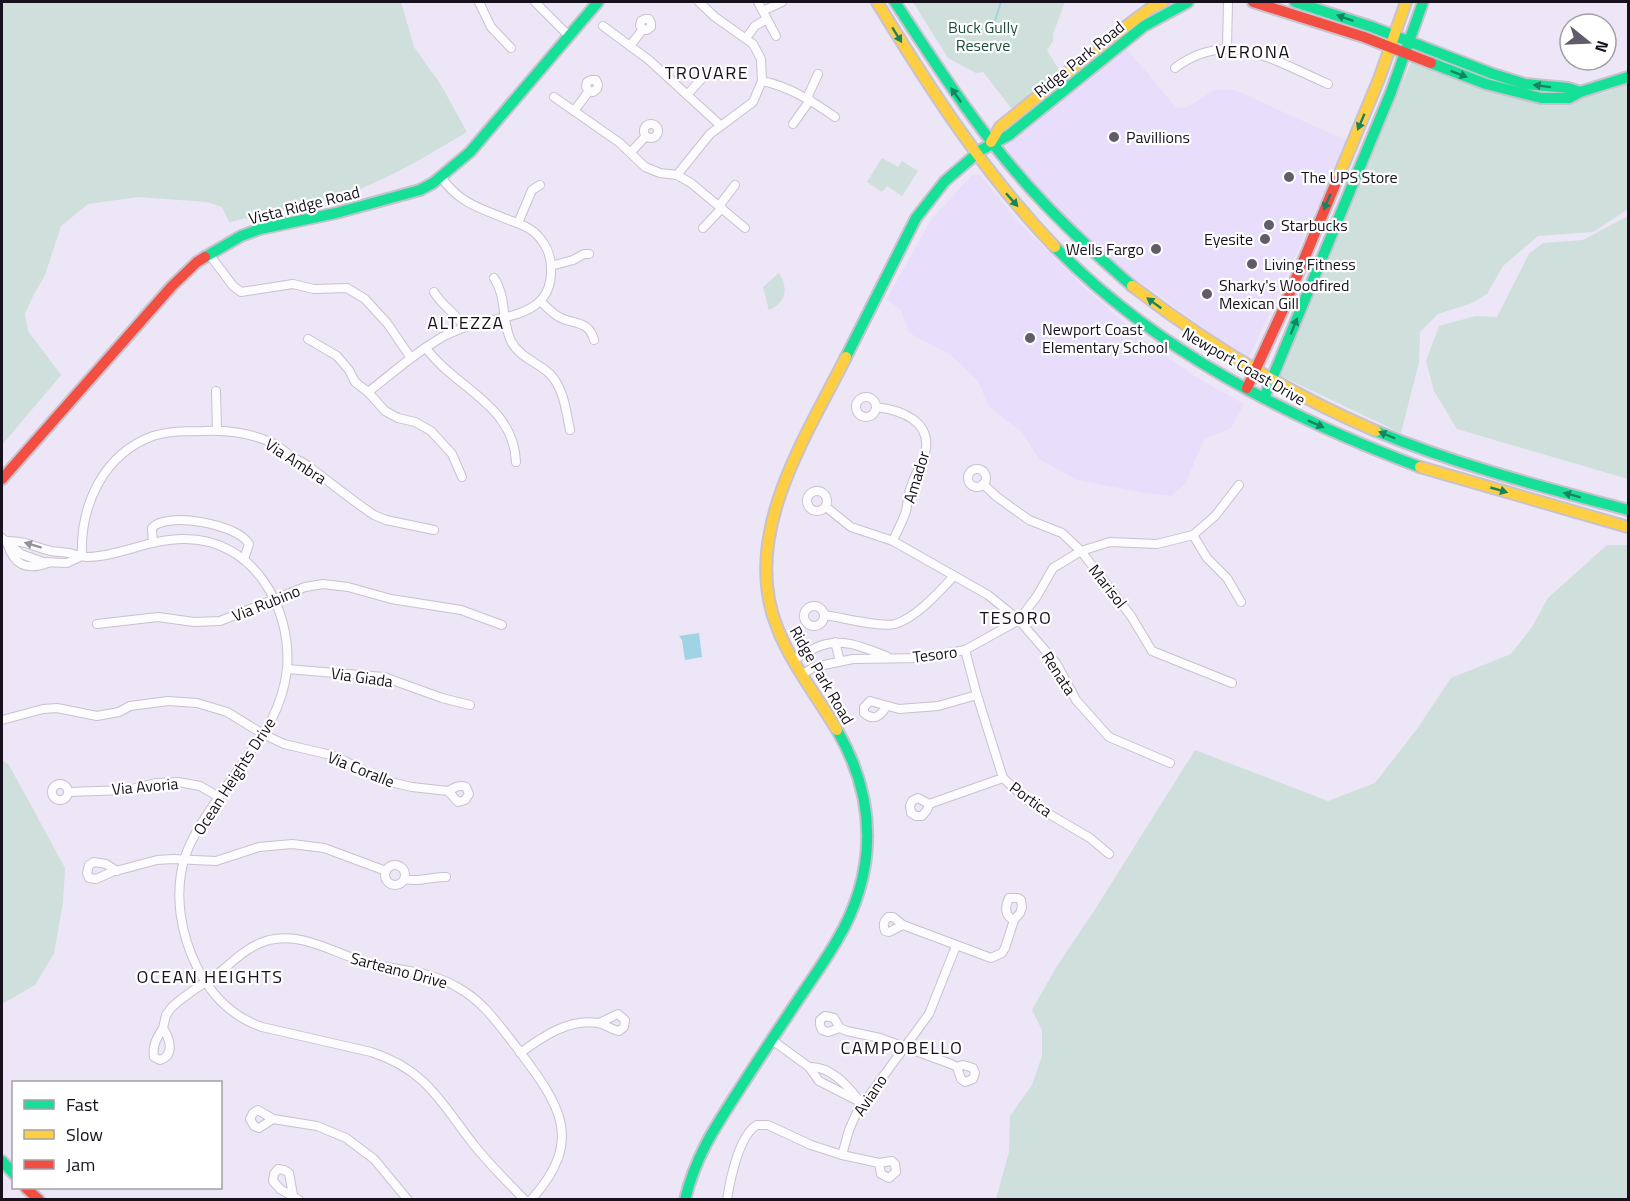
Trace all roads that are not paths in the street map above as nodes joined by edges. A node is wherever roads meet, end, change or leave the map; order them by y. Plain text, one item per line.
1 (479, 2) edge
2 (535, 2) edge
3 (598, 2) edge
4 (699, 2) edge
5 (758, 2) edge
6 (782, 2) edge
7 (877, 2) edge
8 (895, 2) edge
9 (1163, 2) edge
10 (1188, 2) edge
11 (1228, 2) edge
12 (1253, 2) edge
13 (1295, 2) edge
14 (1406, 2) edge
15 (1423, 2) edge
16 (763, 11) junction
17 (767, 19) junction
18 (603, 26) dead end
19 (643, 29) dead end
20 (569, 36) junction
21 (776, 36) dead end
22 (746, 38) junction
23 (1393, 42) junction
24 (630, 46) junction
25 (1407, 47) junction
26 (511, 48) dead end
27 (1227, 48) junction
28 (1175, 68) dead end
29 (818, 74) dead end
30 (704, 76) dead end
31 (1629, 77) edge
32 (762, 81) junction
33 (1328, 84) dead end
34 (589, 91) dead end
35 (687, 95) junction
36 (554, 97) dead end
37 (809, 99) junction
38 (574, 111) junction
39 (835, 117) dead end
40 (793, 124) dead end
41 (720, 125) junction
42 (646, 136) dead end
43 (992, 142) junction
44 (631, 152) junction
45 (977, 154) junction
46 (677, 175) junction
47 (441, 177) junction
48 (540, 185) dead end
49 (735, 185) dead end
50 (720, 207) junction
51 (518, 223) junction
52 (703, 228) dead end
53 (745, 228) dead end
54 (209, 254) junction
55 (589, 254) dead end
56 (551, 266) junction
57 (494, 278) dead end
58 (434, 292) dead end
59 (540, 301) junction
60 (506, 318) junction
61 (464, 327) junction
62 (308, 339) dead end
63 (594, 340) dead end
64 (426, 348) junction
65 (411, 358) junction
66 (1255, 371) junction
67 (1271, 381) junction
68 (1247, 388) junction
69 (216, 391) dead end
70 (368, 392) junction
71 (1264, 398) junction
72 (876, 407) dead end
73 (217, 430) junction
74 (570, 430) dead end
75 (516, 462) dead end
76 (462, 477) dead end
77 (2, 479) edge
78 (983, 484) dead end
79 (1239, 485) dead end
80 (826, 507) dead end
81 (1629, 510) edge
82 (1629, 526) edge
83 (434, 530) dead end
84 (1193, 535) junction
85 (4, 540) edge
86 (893, 541) junction
87 (153, 543) junction
88 (1081, 551) junction
89 (82, 556) junction
90 (244, 559) junction
91 (954, 576) junction
92 (274, 599) junction
93 (1242, 602) dead end
94 (824, 615) dead end
95 (1019, 620) junction
96 (97, 624) dead end
97 (502, 625) dead end
98 (836, 642) junction
99 (965, 650) junction
100 (890, 657) junction
101 (794, 659) junction
102 (840, 661) junction
103 (287, 669) junction
104 (803, 674) junction
105 (1232, 683) dead end
106 (976, 695) junction
107 (470, 705) dead end
108 (886, 707) dead end
109 (2, 720) edge
110 (263, 734) junction
111 (1170, 763) dead end
112 (1003, 778) junction
113 (448, 791) dead end
114 (68, 792) dead end
115 (219, 797) junction
116 (929, 804) dead end
117 (1109, 854) dead end
118 (184, 861) junction
119 (117, 871) dead end
120 (386, 871) junction
121 (447, 877) dead end
122 (405, 879) junction
123 (1014, 920) dead end
124 (903, 926) dead end
125 (956, 946) junction
126 (206, 982) junction
127 (599, 1023) dead end
128 (163, 1028) dead end
129 (840, 1028) dead end
130 (772, 1040) junction
131 (904, 1047) junction
132 (520, 1053) junction
133 (809, 1067) junction
134 (957, 1067) dead end
135 (834, 1077) junction
136 (829, 1085) junction
137 (862, 1104) junction
138 (273, 1119) dead end
139 (842, 1155) junction
140 (879, 1163) dead end
141 (27, 1189) edge
142 (39, 1200) edge
143 (408, 1200) edge
144 (525, 1200) edge
145 (531, 1200) edge
146 (685, 1200) edge
147 (728, 1200) edge

1 - 26 street
2 - 20 street
3 - 20 street, Vista Ridge Road
4 - 22 street
5 - 16 street
6 - 16 street
7 -> 45 street, Newport Coast Drive
43 -> 8 street, Newport Coast Drive
9 - 43 street, Ridge Park Road
10 - 43 street, Ridge Park Road
11 - 27 street
12 - 23 street
23 -> 13 street
14 - 23 street
15 - 25 street
16 - 17 street
17 - 21 street
17 - 22 street
18 - 24 street
19 - 24 street
20 - 47 street, Vista Ridge Road
22 - 32 street
23 - 25 street
23 -> 66 street
24 - 35 street
25 - 31 street
67 -> 25 street
27 - 28 street
27 - 33 street
29 - 37 street
30 - 35 street
32 - 37 street
32 - 41 street
34 - 38 street
35 - 41 street
36 - 38 street
37 - 39 street
37 - 40 street
38 - 44 street
41 - 46 street
42 - 44 street
43 - 45 street, Ridge Park Road
66 -> 43 street, Newport Coast Drive
44 - 46 street
45 -> 68 street, Newport Coast Drive
45 - 101 street, Ridge Park Road
46 - 50 street
47 - 51 street
47 - 54 street, Vista Ridge Road
48 - 51 street
49 - 50 street
50 - 52 street
50 - 53 street
51 - 56 street
54 - 65 street
54 - 77 street, Vista Ridge Road
55 - 56 street
56 - 59 street
57 - 60 street
58 - 61 street
59 - 60 street
59 - 63 street
60 - 61 street
60 - 74 street
61 - 64 street
62 - 70 street
64 - 65 street
64 - 75 street
65 - 70 street
66 - 67 street, Newport Coast Drive
66 - 68 street
67 - 71 street
81 -> 67 street, Newport Coast Drive
68 - 71 street, Newport Coast Drive
69 - 73 street
70 - 76 street
71 -> 82 street, Newport Coast Drive
72 - 86 street, Amador
73 - 83 street, Via Ambra
73 - 89 street, Via Ambra
78 - 88 street, Marisol
79 - 84 street, Tesoro
80 - 86 street, Renata
84 - 88 street, Tesoro
84 - 93 street
89 -> 85 street, Ocean Heights Drive
85 - 89 street, Ocean Heights Drive
86 - 91 street, Renata
87 - 89 street, Ocean Heights Drive
87 - 90 street, Ocean Heights Drive
87 - 90 street
88 - 95 street, Tesoro
88 - 105 street, Marisol
90 - 92 street, Ocean Heights Drive
91 - 94 street
91 - 95 street, Renata
92 - 96 street, Via Rubino
92 - 97 street, Via Rubino
92 - 103 street, Ocean Heights Drive
95 - 99 street, Tesoro
95 - 111 street, Renata
98 - 100 street, Tesoro
98 - 101 street, Tesoro
98 - 102 street
99 - 100 street, Tesoro
99 - 106 street, Portica
100 - 102 street, Tesoro
101 - 104 street, Ridge Park Road
102 - 104 street, Tesoro
103 - 107 street, Via Giada
103 - 110 street, Ocean Heights Drive
104 - 130 street, Ridge Park Road
106 - 108 street
106 - 112 street, Portica
109 - 110 street, Via Coralle
110 - 113 street, Via Coralle
110 - 115 street, Ocean Heights Drive
112 - 116 street
112 - 117 street, Portica
114 - 115 street, Via Avoria
115 - 118 street, Ocean Heights Drive
118 - 119 street
118 - 120 street
118 - 126 street, Ocean Heights Drive
120 - 122 street
120 - 122 street
121 - 122 street
123 - 125 street
124 - 125 street
125 - 131 street, Aviano
126 - 128 street, Sarteano Drive
126 - 132 street, Sarteano Drive
126 - 144 street, Ocean Heights Drive
127 - 132 street
129 - 131 street
130 - 133 street
130 - 146 street, Ridge Park Road
131 - 134 street
131 - 137 street, Aviano
132 - 145 street, Sarteano Drive
133 - 135 street
133 - 136 street
135 - 136 street
135 - 137 street
136 - 137 street
137 - 139 street, Aviano
138 - 143 street
139 - 140 street
139 - 147 street
141 - 142 street

